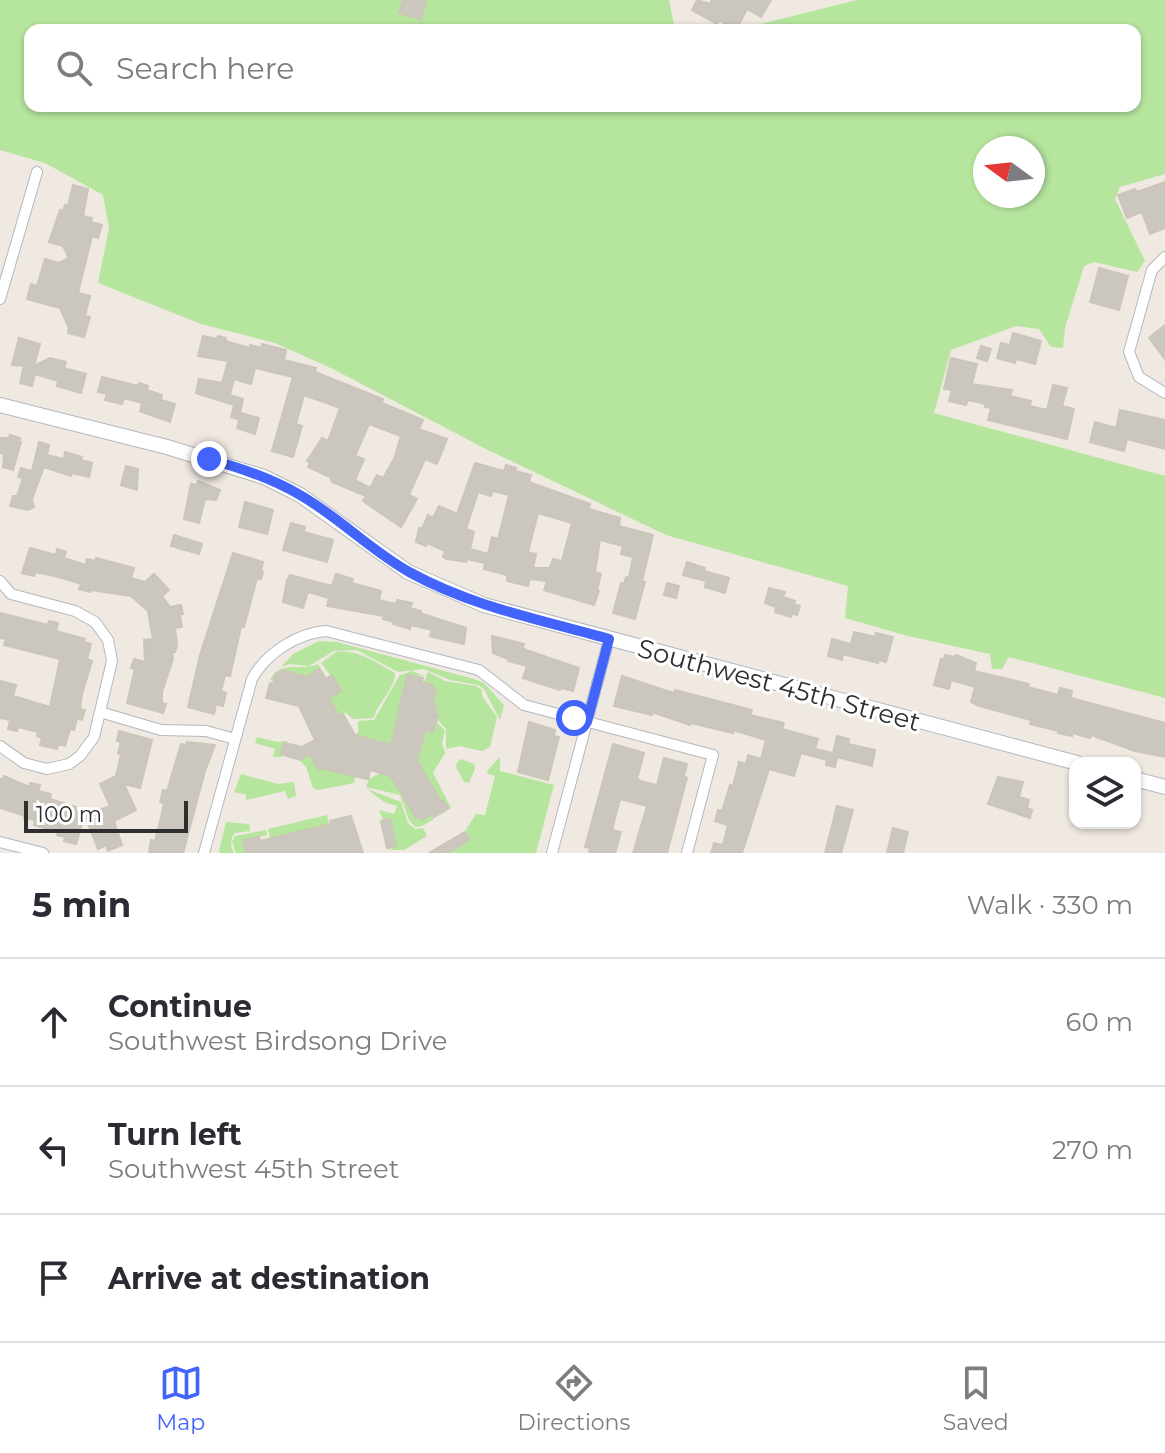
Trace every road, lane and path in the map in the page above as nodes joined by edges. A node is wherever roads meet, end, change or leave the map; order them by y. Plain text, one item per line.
1 (37, 172) dead end
2 (1165, 257) edge
3 (0, 299) edge
4 (1165, 393) edge
5 (0, 405) edge
6 (0, 581) edge
7 (609, 639) junction
8 (100, 712) junction
9 (587, 722) junction
10 (235, 739) junction
11 (0, 746) edge
12 (1069, 761) edge
13 (1141, 781) edge
14 (1165, 787) edge
15 (0, 842) edge
16 (43, 853) edge
17 (204, 853) edge
18 (552, 853) edge
19 (687, 853) edge

1 - 3 street
2 - 4 street
5 - 7 street, Southwest 45th Street
6 - 8 street
7 - 9 street
7 - 12 street, Southwest 45th Street
8 - 10 street
8 - 11 street
9 - 10 street
9 - 18 street
9 - 19 street
10 - 17 street
13 - 14 street
15 - 16 street

